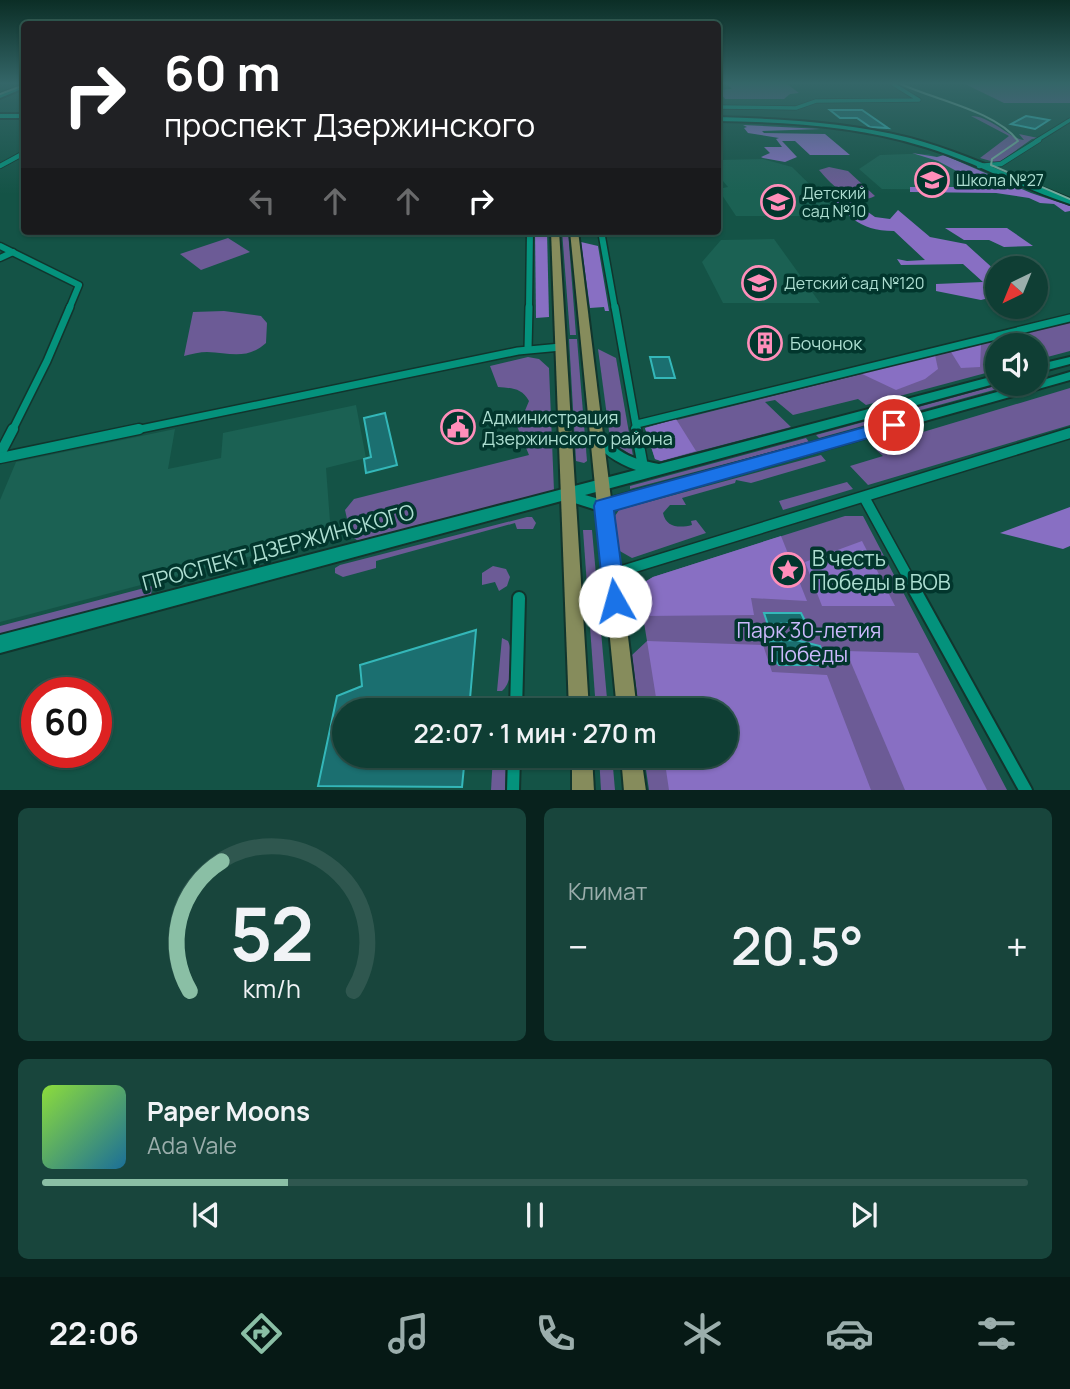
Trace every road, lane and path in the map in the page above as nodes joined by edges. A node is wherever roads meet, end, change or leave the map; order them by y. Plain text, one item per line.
1 (791, 121) edge
2 (1069, 121) edge
3 (21, 155) edge
4 (0, 166) edge
5 (979, 166) junction
6 (1070, 202) edge
7 (530, 235) edge
8 (555, 235) edge
9 (574, 235) edge
10 (602, 235) edge
11 (0, 246) edge
12 (13, 252) junction
13 (0, 257) edge
14 (1070, 318) edge
15 (561, 347) junction
16 (528, 349) junction
17 (1070, 360) edge
18 (1048, 366) edge
19 (1070, 376) edge
20 (985, 382) edge
21 (636, 424) junction
22 (1070, 433) edge
23 (596, 436) junction
24 (0, 456) edge
25 (643, 467) junction
26 (663, 469) junction
27 (601, 486) junction
28 (568, 495) junction
29 (864, 497) junction
30 (603, 506) junction
31 (612, 574) junction
32 (519, 598) dead end
33 (0, 644) edge
34 (516, 698) edge
35 (578, 698) edge
36 (626, 698) edge
37 (514, 768) edge
38 (582, 768) edge
39 (632, 768) edge
40 (513, 790) edge
41 (583, 790) edge
42 (635, 790) edge
43 (1026, 790) edge

1 - 5 street
2 - 5 street
3 - 4 street
5 - 6 street
7 - 16 street
8 - 15 main road
9 - 23 main road
10 - 21 street
11 - 12 street
12 - 13 street
12 - 24 street
14 - 21 street
15 - 16 street
15 - 28 main road
16 - 24 street
17 - 18 street
19 - 30 street
20 - 26 street, ПРОСПЕКТ ДЗЕРЖИНСКОГО
21 - 25 street
22 - 29 street
23 - 25 street
23 - 27 main road
25 - 26 street
26 - 27 main road, ПРОСПЕКТ ДЗЕРЖИНСКОГО
27 - 28 street, ПРОСПЕКТ ДЗЕРЖИНСКОГО
27 - 30 main road
28 - 30 main road
28 - 33 street, ПРОСПЕКТ ДЗЕРЖИНСКОГО
28 - 35 main road
29 - 31 street
29 - 43 street
30 - 31 main road
31 - 36 main road
32 - 34 street
37 - 40 street
38 - 41 main road
39 - 42 main road

